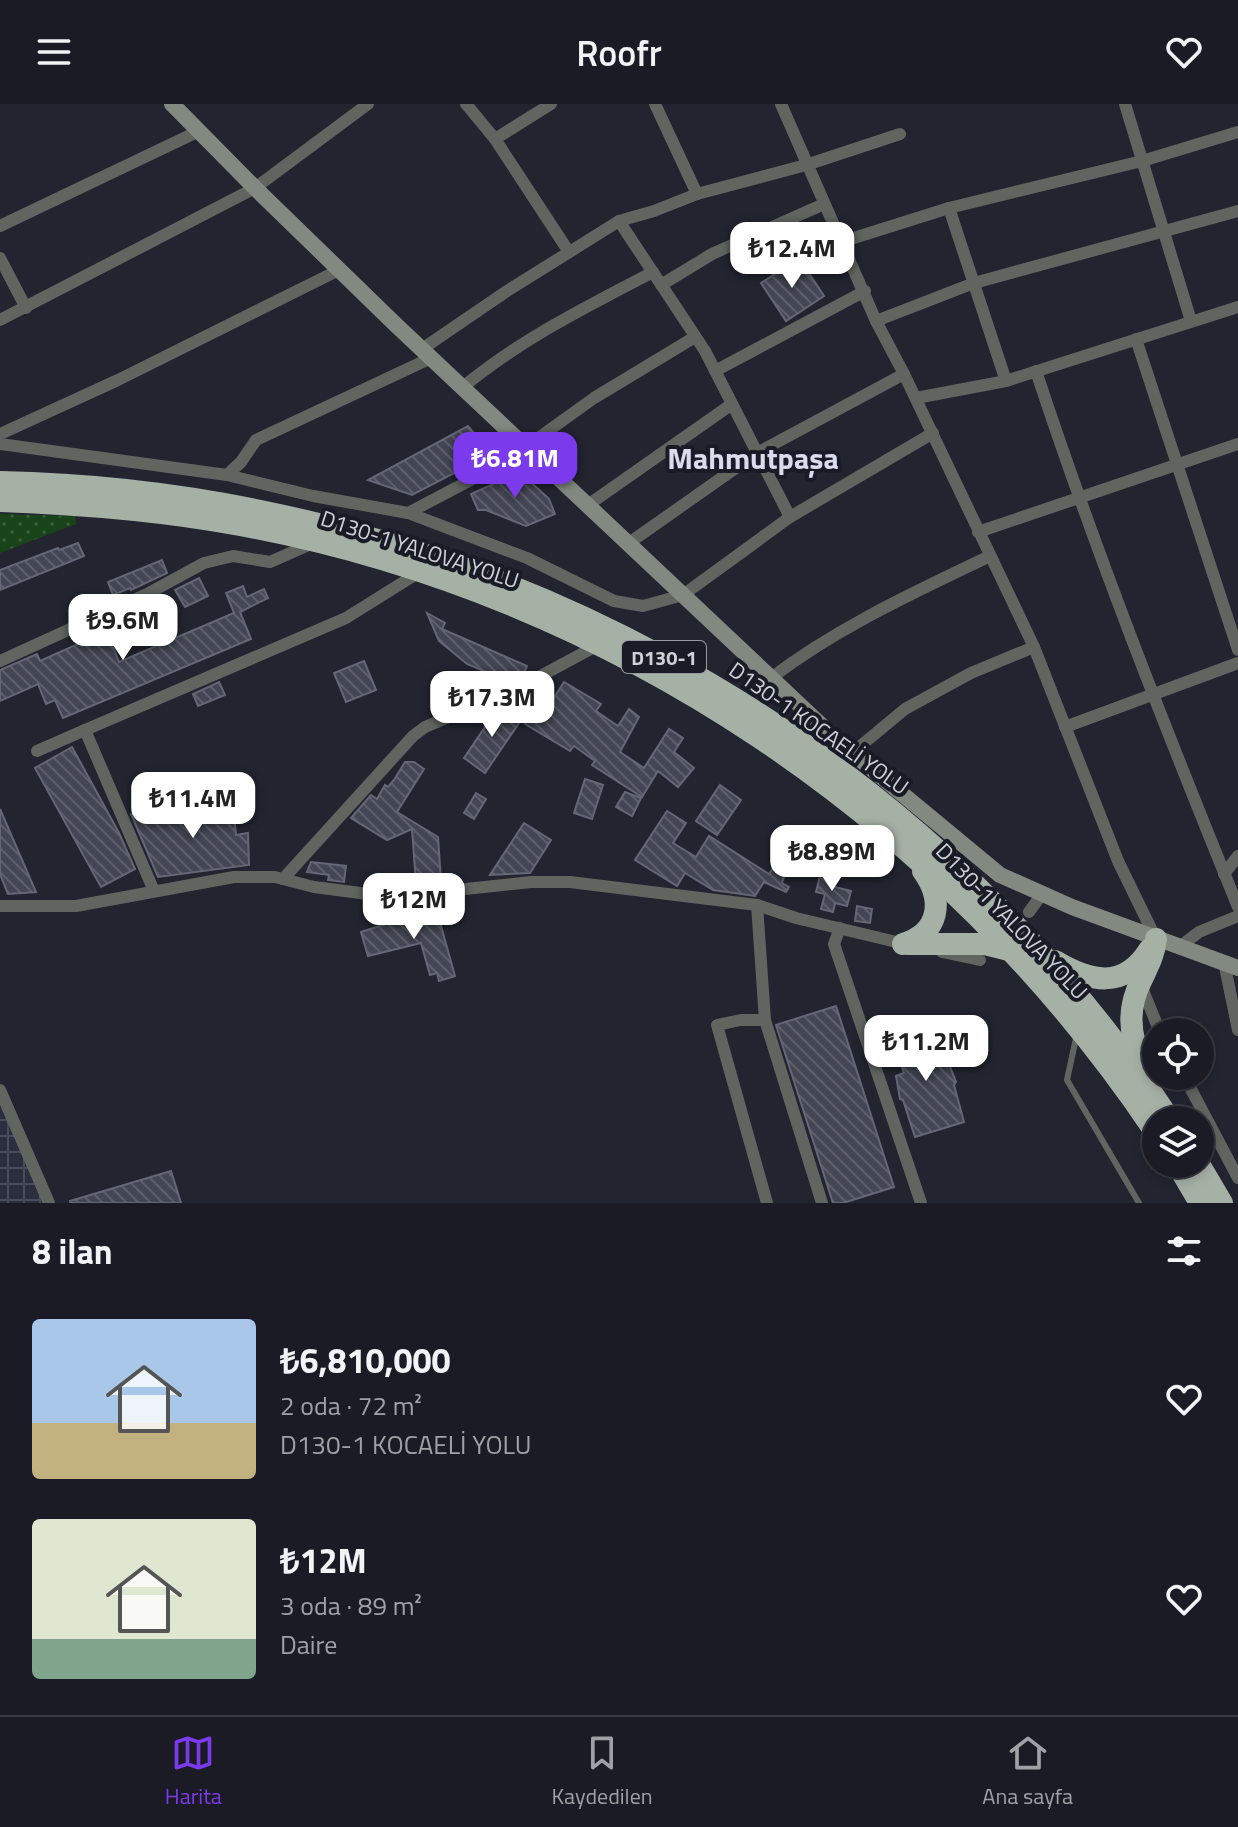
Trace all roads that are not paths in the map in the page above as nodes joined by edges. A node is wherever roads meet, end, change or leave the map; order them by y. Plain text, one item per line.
1 (172, 104) edge
2 (368, 104) edge
3 (466, 104) edge
4 (551, 104) edge
5 (655, 104) edge
6 (781, 104) edge
7 (1125, 104) edge
8 (199, 131) junction
9 (1238, 132) edge
10 (900, 134) dead end
11 (495, 139) junction
12 (1142, 161) junction
13 (806, 165) junction
14 (255, 188) junction
15 (697, 194) junction
16 (824, 204) junction
17 (949, 208) junction
18 (1238, 211) edge
19 (619, 221) junction
20 (0, 226) edge
21 (1162, 233) junction
22 (841, 242) junction
23 (569, 252) junction
24 (0, 258) edge
25 (339, 270) junction
26 (653, 272) junction
27 (974, 283) junction
28 (661, 285) junction
29 (865, 291) junction
30 (1238, 307) edge
31 (26, 308) junction
32 (0, 320) edge
33 (876, 321) junction
34 (1191, 321) junction
35 (695, 337) junction
36 (1136, 339) junction
37 (427, 353) junction
38 (715, 371) junction
39 (1036, 371) junction
40 (904, 374) junction
41 (1006, 381) junction
42 (463, 387) junction
43 (916, 398) junction
44 (732, 404) junction
45 (933, 433) junction
46 (0, 434) edge
47 (0, 444) edge
48 (1238, 444) edge
49 (526, 446) junction
50 (757, 453) junction
51 (1178, 464) junction
52 (227, 475) junction
53 (0, 482) edge
54 (1078, 497) junction
55 (0, 501) edge
56 (588, 505) junction
57 (408, 513) junction
58 (790, 517) junction
59 (978, 532) junction
60 (316, 542) junction
61 (629, 543) junction
62 (990, 556) junction
63 (419, 572) junction
64 (683, 595) junction
65 (599, 644) junction
66 (1034, 647) junction
67 (1238, 650) edge
68 (0, 661) edge
69 (1238, 663) edge
70 (771, 678) junction
71 (1151, 695) junction
72 (1065, 727) junction
73 (85, 730) junction
74 (37, 751) dead end
75 (852, 753) junction
76 (907, 851) junction
77 (1238, 856) edge
78 (1224, 874) junction
79 (283, 879) junction
80 (154, 891) junction
81 (1042, 894) junction
82 (757, 905) junction
83 (0, 906) edge
84 (1238, 907) edge
85 (1029, 912) dead end
86 (1238, 916) edge
87 (840, 928) junction
88 (1156, 939) junction
89 (903, 944) junction
90 (1182, 945) junction
91 (1010, 950) junction
92 (1040, 952) junction
93 (980, 960) dead end
94 (1231, 965) edge
95 (1140, 982) junction
96 (1154, 1018) edge
97 (765, 1020) junction
98 (1078, 1026) junction
99 (1238, 1030) edge
100 (0, 1090) edge
101 (1191, 1090) edge
102 (1163, 1106) edge
103 (1166, 1106) edge
104 (1142, 1114) edge
105 (1185, 1178) edge
106 (1207, 1178) edge
107 (1238, 1178) edge
108 (49, 1203) edge
109 (767, 1203) edge
110 (822, 1203) edge
111 (921, 1203) edge
112 (1139, 1203) edge
113 (1200, 1203) edge
114 (1222, 1203) edge

1 - 8 main road
2 - 14 street
3 - 11 street
4 - 11 street
5 - 15 street
6 - 13 street
7 - 12 street
8 - 14 main road
8 - 20 street
9 - 12 street
10 - 13 street
11 - 23 street
12 - 17 street
12 - 21 street
13 - 15 street
13 - 16 street
14 - 25 main road
14 - 31 street
15 - 19 street
16 - 22 street
16 - 28 street
17 - 22 street
17 - 27 street
18 - 21 street
19 - 23 street
19 - 26 street
21 - 27 street
21 - 34 street
22 - 29 street
23 - 37 street
24 - 31 street
25 - 37 main road
25 - 46 street
26 - 28 street
26 - 42 street
27 - 33 street
27 - 41 street
28 - 35 street
29 - 33 street
29 - 38 street
30 - 34 street
31 - 32 street
33 - 40 street
34 - 36 street
35 - 38 street
35 - 49 street
36 - 39 street
36 - 51 street
37 - 42 main road
37 - 52 street
38 - 44 street
39 - 41 street
39 - 54 street
40 - 43 street
40 - 50 street
41 - 43 street
42 - 49 main road
43 - 45 street
44 - 50 street
44 - 56 street
45 - 58 street
45 - 59 street
47 - 52 street
48 - 51 street
49 - 56 main road
49 - 57 street
50 - 58 street
50 - 61 street
51 - 54 street
51 - 67 street
52 - 57 street
53 - 92 highway, D130-1 KOCAELİ YOLU / D130-1
54 - 59 street
54 - 71 street
55 - 60 highway, D130-1 YALOVA YOLU / D130-1
56 - 61 main road
57 - 64 street
58 - 64 street
59 - 62 street
60 - 63 highway, D130-1 YALOVA YOLU / D130-1
60 - 68 street
61 - 64 main road
62 - 66 street
62 - 70 street
63 - 65 highway, D130-1 YALOVA YOLU / D130-1
63 - 73 street
64 - 70 main road
65 - 76 highway, D130-1 YALOVA YOLU / D130-1
65 - 79 street
66 - 72 street
66 - 75 street
69 - 71 street
70 - 75 main road
71 - 72 street
71 - 78 street
72 - 88 street
73 - 74 street
73 - 80 street
75 - 81 main road
76 - 89 highway
76 - 91 highway, D130-1 YALOVA YOLU / D130-1
77 - 78 street
78 - 84 street
79 - 80 street
79 - 82 street
80 - 83 street
81 - 85 street
81 - 88 main road
82 - 87 street
82 - 97 street
86 - 90 street
87 - 89 street
87 - 111 street
88 - 90 main road
88 - 92 highway
88 - 95 highway
89 - 91 highway
89 - 93 street
90 - 94 main road
91 - 98 highway, D130-1 YALOVA YOLU / D130-1
92 - 102 highway, D130-1 KOCAELİ YOLU / D130-1
94 - 99 street
95 - 96 street
95 - 103 highway
97 - 109 street
97 - 110 street
98 - 104 highway, D130-1 YALOVA YOLU / D130-1
98 - 112 lane
100 - 108 street
101 - 107 street
105 - 113 highway
106 - 114 highway

